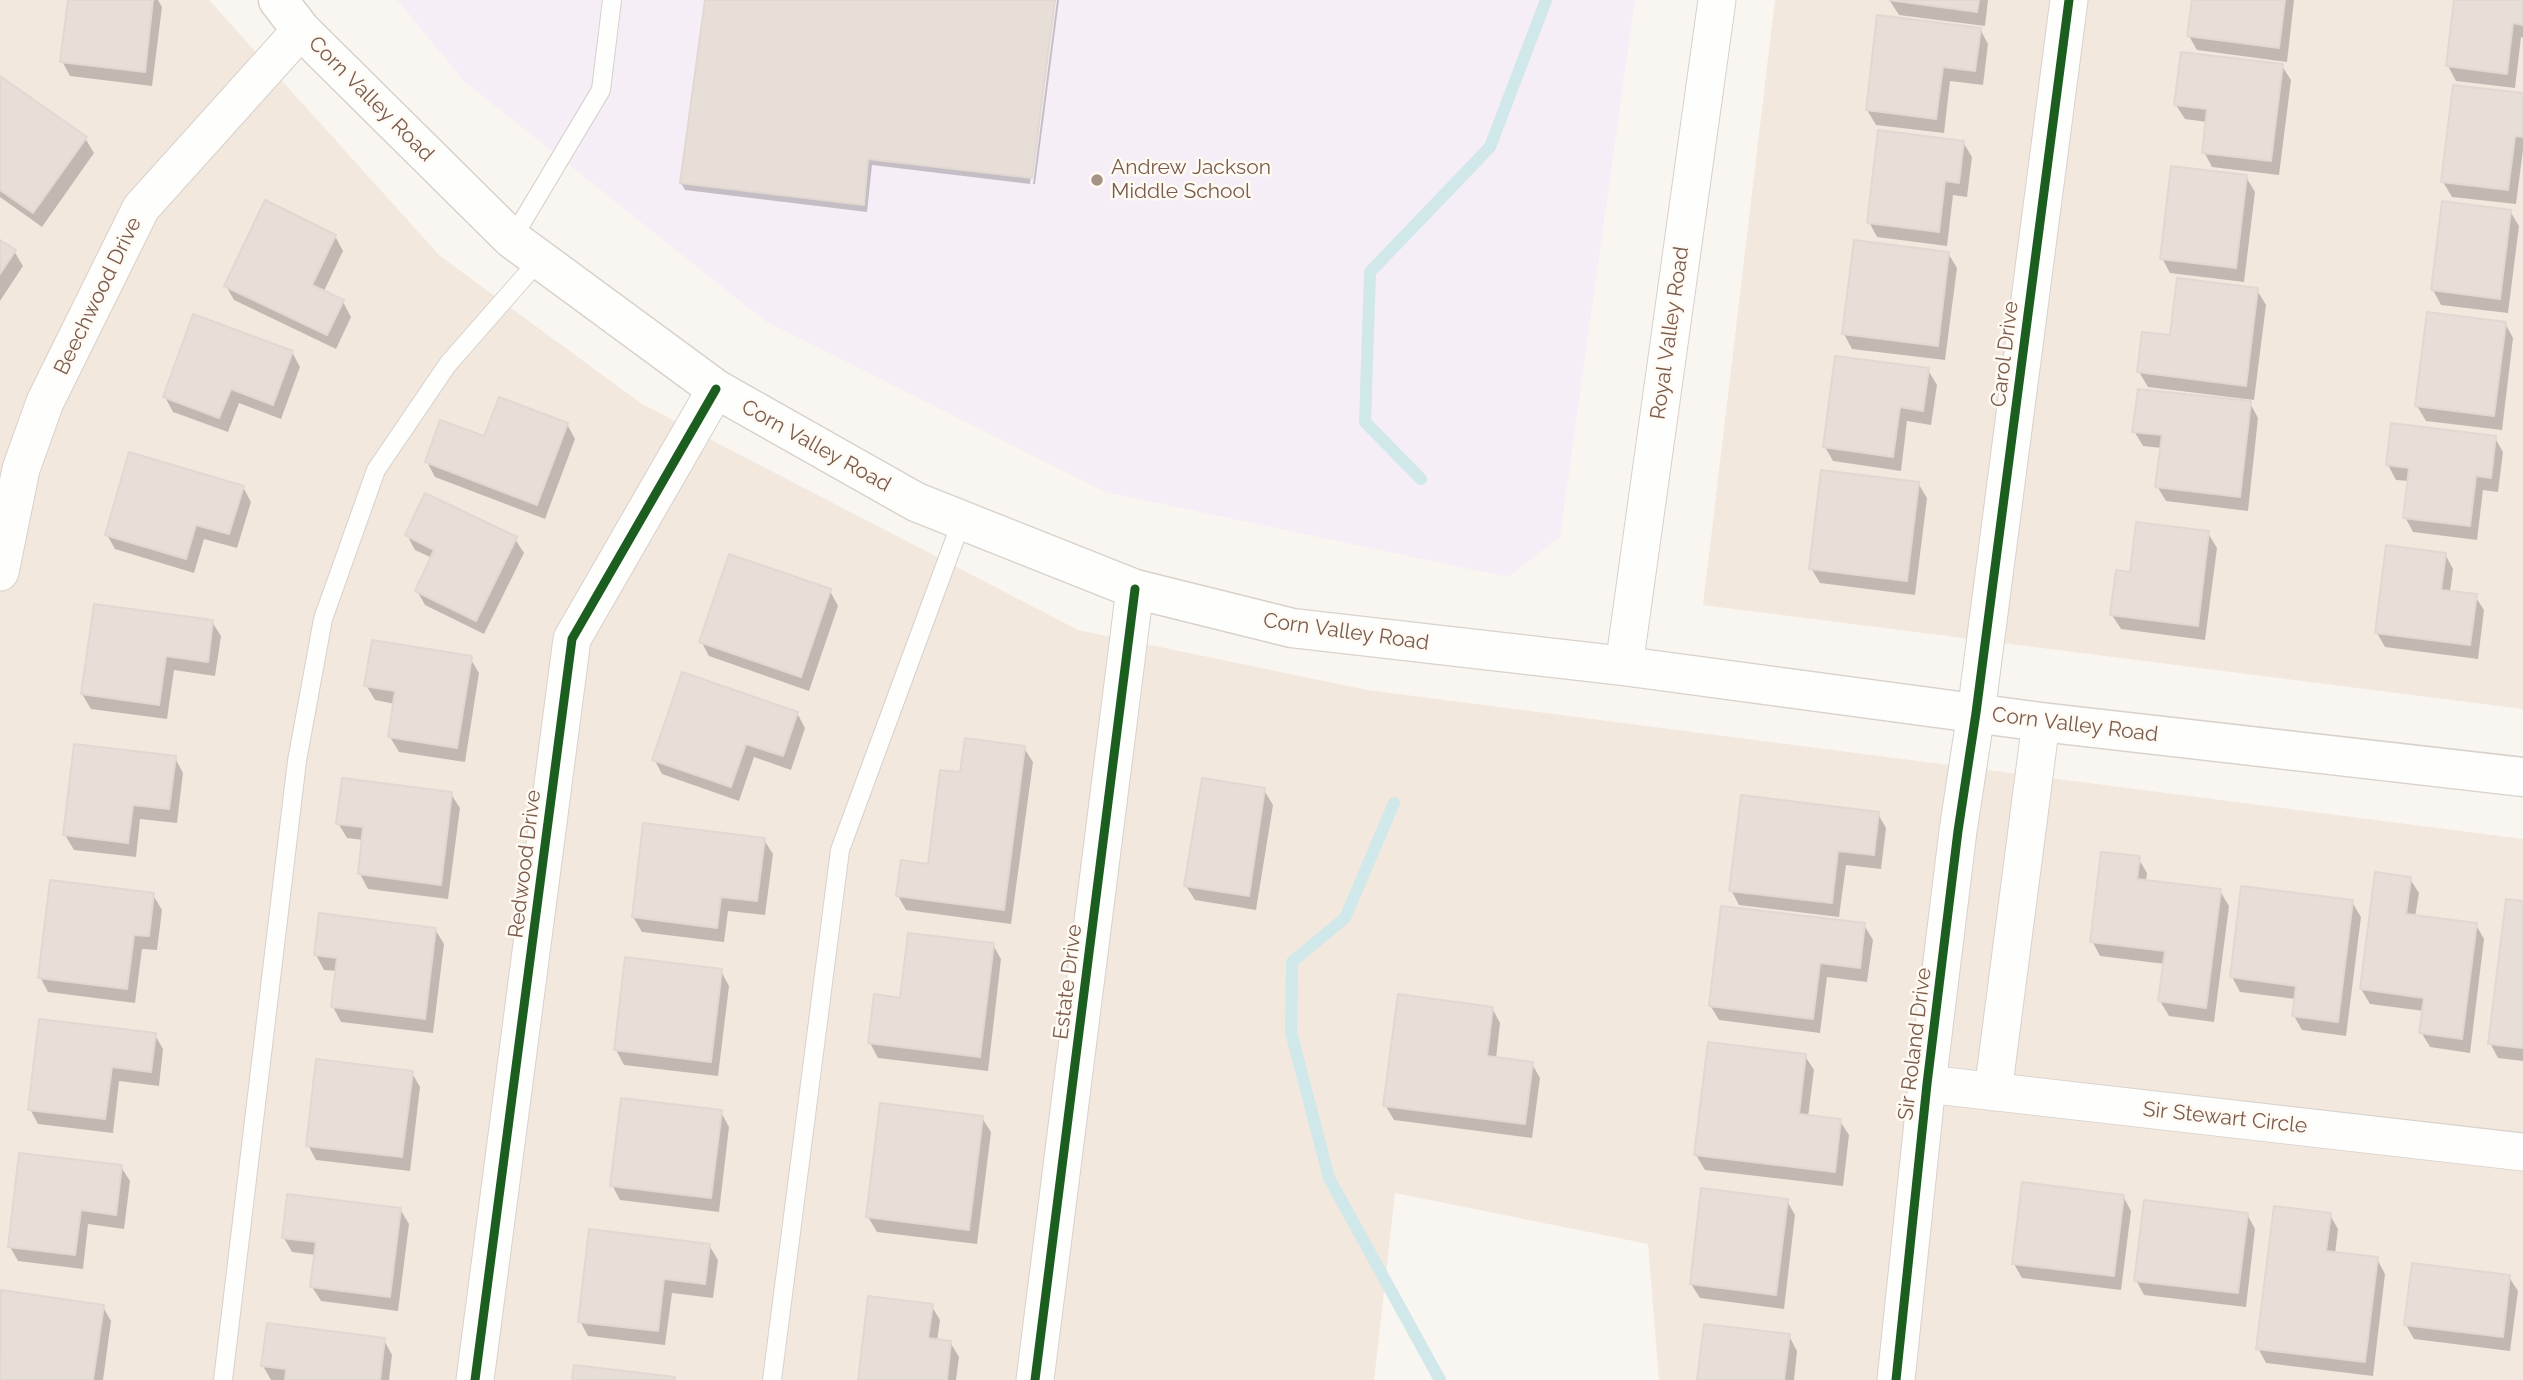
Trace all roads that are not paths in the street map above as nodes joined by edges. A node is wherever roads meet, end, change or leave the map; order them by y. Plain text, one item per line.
1 (278, 0) edge
2 (612, 0) edge
3 (1717, 0) edge
4 (2069, 0) edge
5 (301, 30) junction
6 (526, 249) junction
7 (716, 389) junction
8 (962, 520) junction
9 (0, 572) edge
10 (1135, 589) junction
11 (1624, 666) junction
12 (1976, 713) junction
13 (2041, 722) junction
14 (2523, 777) edge
15 (1927, 1084) junction
16 (1993, 1091) junction
17 (2523, 1152) edge
18 (223, 1380) edge
19 (475, 1380) edge
20 (772, 1380) edge
21 (1035, 1380) edge
22 (1896, 1380) edge

1 - 5 main road, Corn Valley Road
2 - 6 lane
3 - 11 street, Royal Valley Road
4 - 12 street, Carol Drive
5 - 6 main road, Corn Valley Road
5 - 9 street, Beechwood Drive
6 - 7 main road, Corn Valley Road
6 - 18 lane
7 - 8 main road, Corn Valley Road
7 - 19 street, Redwood Drive
8 - 10 main road, Corn Valley Road
8 - 20 lane
10 - 11 main road, Corn Valley Road
10 - 21 street, Estate Drive
11 - 12 main road, Corn Valley Road
12 - 13 main road, Corn Valley Road
12 - 15 street, Sir Roland Drive
13 - 14 main road, Corn Valley Road
13 - 16 street
15 - 16 street, Sir Stewart Circle
15 - 22 street, Sir Roland Drive
16 - 17 street, Sir Stewart Circle

